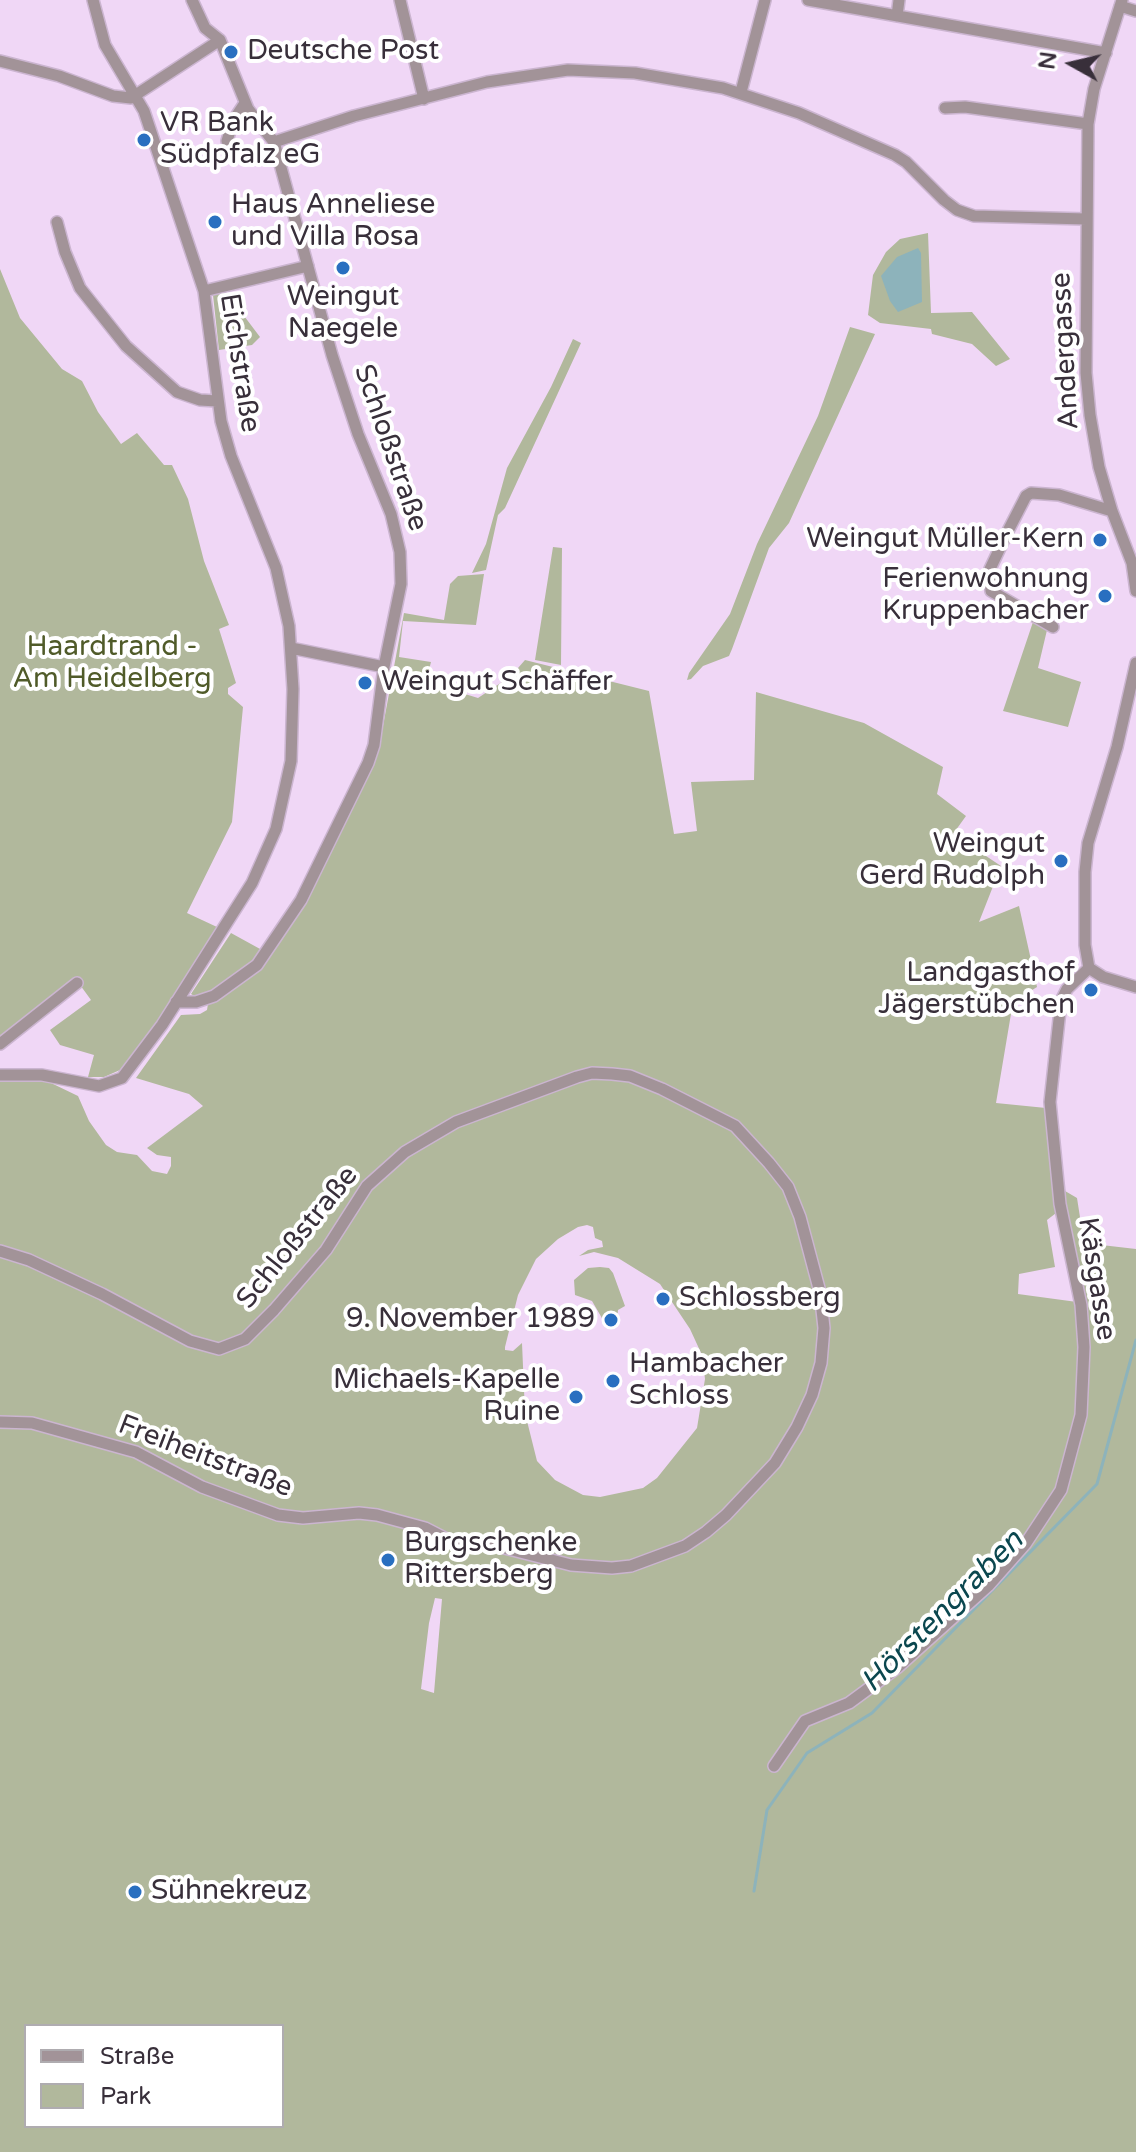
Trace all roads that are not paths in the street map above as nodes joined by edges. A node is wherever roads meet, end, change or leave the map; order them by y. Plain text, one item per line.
1 (93, 0) edge
2 (192, 0) edge
3 (400, 0) edge
4 (765, 0) edge
5 (808, 0) edge
6 (899, 0) edge
7 (1121, 3) edge
8 (1136, 11) edge
9 (897, 16) junction
10 (220, 40) junction
11 (1106, 53) junction
12 (0, 61) edge
13 (741, 92) junction
14 (136, 95) junction
15 (424, 99) junction
16 (245, 103) junction
17 (945, 108) dead end
18 (1088, 124) junction
19 (227, 141) dead end
20 (274, 142) junction
21 (1086, 219) junction
22 (57, 222) dead end
23 (308, 266) junction
24 (204, 291) junction
25 (217, 401) junction
26 (1112, 511) junction
27 (1136, 591) edge
28 (1053, 627) dead end
29 (291, 648) junction
30 (1136, 663) edge
31 (384, 667) junction
32 (1089, 968) junction
33 (77, 983) dead end
34 (1136, 987) edge
35 (176, 1002) junction
36 (0, 1044) edge
37 (0, 1075) edge
38 (0, 1251) edge
39 (0, 1422) edge
40 (438, 1535) joint
41 (774, 1766) dead end

1 - 14 street, Eichstraße
2 - 10 street, Schloßstraße
3 - 15 street
4 - 13 street
5 - 9 street
6 - 9 street
7 - 8 street
7 - 11 street, Andergasse
9 - 11 street
10 - 14 street
10 - 16 street, Schloßstraße
11 - 18 street, Andergasse
12 - 14 street
13 - 15 street
13 - 21 street
14 - 24 street, Eichstraße
15 - 20 street
16 - 19 street
16 - 20 street, Schloßstraße
17 - 18 street
18 - 21 street, Andergasse
20 - 23 street, Schloßstraße
21 - 26 street, Andergasse
22 - 25 street
23 - 24 street
23 - 31 street, Schloßstraße
24 - 25 street, Eichstraße
25 - 29 street, Eichstraße
26 - 27 street, Andergasse
26 - 28 street
29 - 31 street
29 - 35 street, Eichstraße
30 - 32 street
31 - 35 street, Schloßstraße
32 - 34 street
32 - 41 street, Käsgasse
33 - 36 street
35 - 37 street
38 - 40 street, Schloßstraße
39 - 40 street, Freiheitstraße

